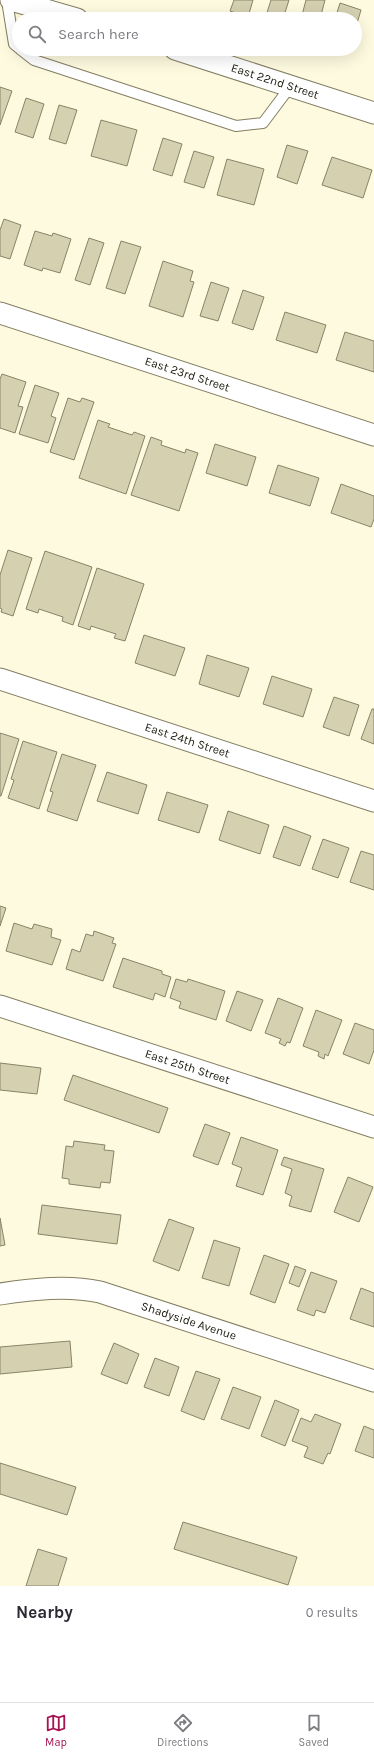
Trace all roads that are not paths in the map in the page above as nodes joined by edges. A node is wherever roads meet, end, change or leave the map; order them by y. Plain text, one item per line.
1 (11, 0) edge
2 (53, 12) edge
3 (12, 32) edge
4 (29, 56) edge
5 (196, 56) edge
6 (290, 87) junction
7 (374, 114) edge
8 (0, 313) edge
9 (374, 435) edge
10 (0, 679) edge
11 (374, 801) edge
12 (0, 1006) edge
13 (374, 1127) edge
14 (0, 1294) edge
15 (374, 1381) edge

1 - 2 street
1 - 3 lane
4 - 6 lane
5 - 6 street, East 22nd Street
6 - 7 street, East 22nd Street
8 - 9 street, East 23rd Street
10 - 11 street, East 24th Street
12 - 13 street, East 25th Street
14 - 15 street, Shadyside Avenue

